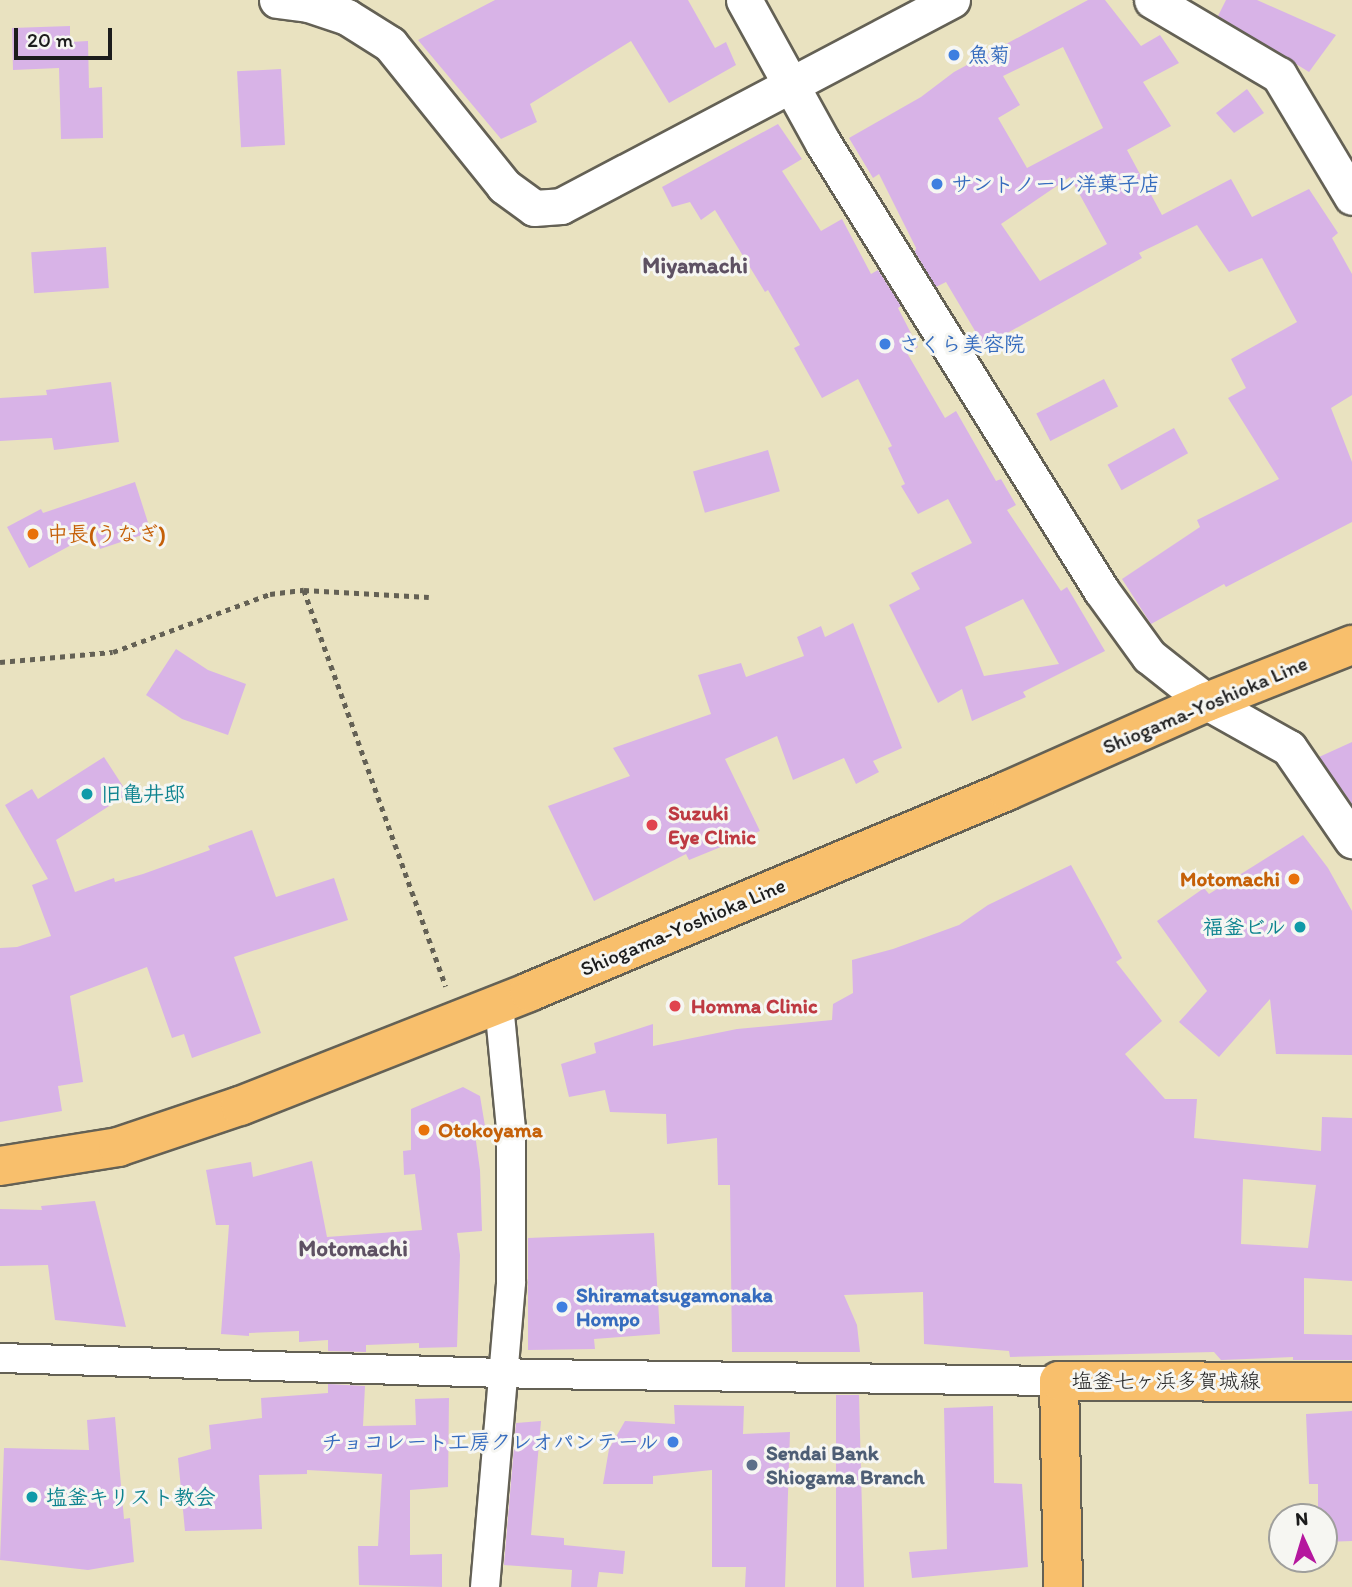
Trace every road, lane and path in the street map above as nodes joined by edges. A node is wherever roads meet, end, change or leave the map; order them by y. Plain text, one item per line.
1 (277, 0) edge
2 (744, 0) edge
3 (952, 0) edge
4 (1152, 0) edge
5 (792, 85) junction
6 (1352, 197) edge
7 (304, 590) junction
8 (429, 597) dead end
9 (1352, 645) edge
10 (0, 662) edge
11 (1207, 702) junction
12 (1352, 840) edge
13 (446, 986) dead end
14 (499, 1004) junction
15 (0, 1166) edge
16 (0, 1358) edge
17 (504, 1373) junction
18 (1059, 1381) junction
19 (1352, 1382) edge
20 (485, 1587) edge
21 (1063, 1587) edge

1 - 5 street
2 - 5 street
3 - 5 street
4 - 6 street
5 - 11 street
7 - 8 path
7 - 10 path
7 - 13 path
9 - 11 main road, Shiogama-Yoshioka Line
11 - 12 street
11 - 14 main road, Shiogama-Yoshioka Line
14 - 15 main road, Shiogama-Yoshioka Line
14 - 17 street
16 - 17 street
17 - 18 street
17 - 20 street
18 - 19 main road, 塩釜七ヶ浜多賀城線
18 - 21 main road, 塩釜七ヶ浜多賀城線

